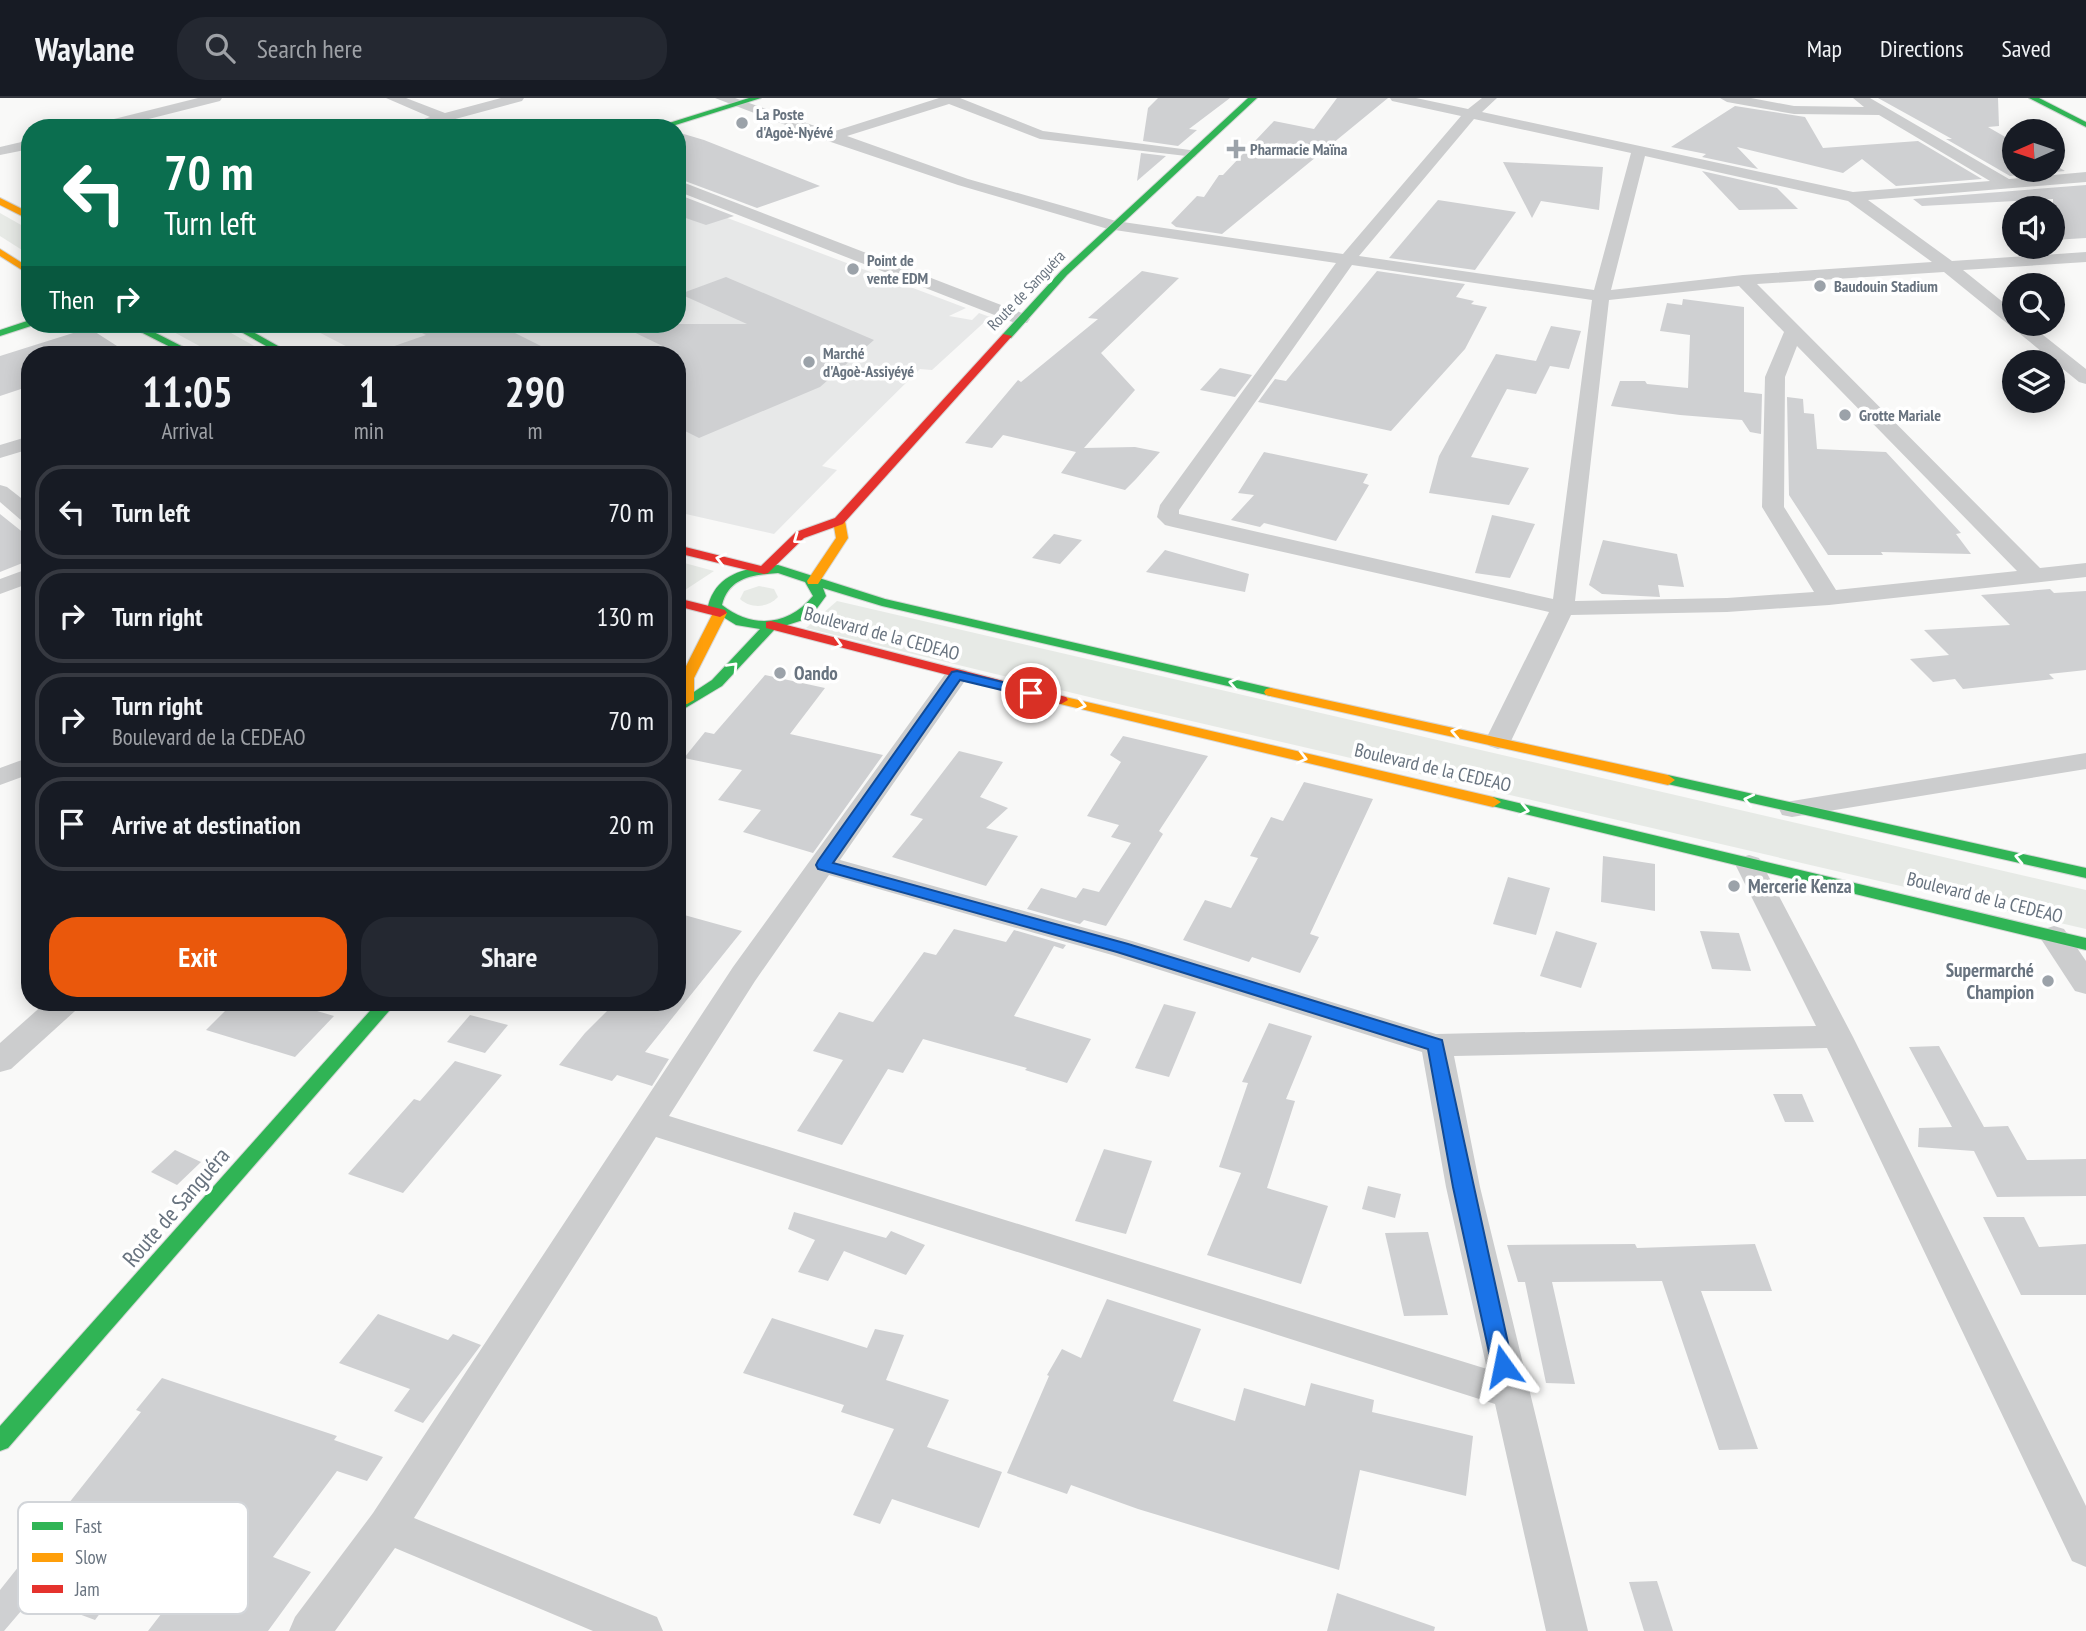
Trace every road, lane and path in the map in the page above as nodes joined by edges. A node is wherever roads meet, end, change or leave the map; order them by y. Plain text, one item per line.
1 (215, 98) edge
2 (393, 98) edge
3 (441, 98) edge
4 (517, 98) edge
5 (757, 98) edge
6 (1253, 98) edge
7 (1397, 98) edge
8 (1490, 98) edge
9 (1727, 98) edge
10 (1860, 98) edge
11 (2032, 98) edge
12 (2053, 98) edge
13 (951, 99) edge
14 (730, 101) edge
15 (1883, 111) junction
16 (1471, 114) junction
17 (2086, 114) edge
18 (438, 115) junction
19 (131, 119) edge
20 (428, 119) edge
21 (681, 119) edge
22 (2086, 125) edge
23 (830, 136) junction
24 (21, 146) edge
25 (1639, 150) junction
26 (0, 151) edge
27 (1190, 154) junction
28 (2086, 177) edge
29 (2008, 185) junction
30 (686, 189) edge
31 (1853, 197) junction
32 (0, 201) edge
33 (21, 212) edge
34 (1114, 226) junction
35 (0, 252) edge
36 (2086, 257) edge
37 (1347, 260) junction
38 (1945, 264) junction
39 (21, 266) edge
40 (1744, 280) junction
41 (1601, 296) junction
42 (2002, 311) edge
43 (1021, 319) junction
44 (21, 326) edge
45 (1794, 331) junction
46 (0, 333) edge
47 (149, 333) edge
48 (249, 333) edge
49 (2034, 336) edge
50 (175, 346) edge
51 (272, 346) edge
52 (2086, 378) edge
53 (21, 445) edge
54 (0, 452) edge
55 (0, 491) edge
56 (21, 508) edge
57 (839, 521) junction
58 (686, 551) edge
59 (764, 570) junction
60 (2086, 570) edge
61 (2035, 576) junction
62 (21, 579) edge
63 (813, 581) junction
64 (0, 587) edge
65 (1829, 598) junction
66 (686, 604) edge
67 (1563, 608) junction
68 (720, 613) junction
69 (771, 625) junction
70 (957, 675) junction
71 (686, 683) edge
72 (686, 703) edge
73 (1498, 741) junction
74 (2086, 761) edge
75 (21, 769) edge
76 (0, 778) edge
77 (1792, 809) junction
78 (1749, 864) junction
79 (824, 865) junction
80 (2086, 873) edge
81 (2054, 936) junction
82 (2086, 944) edge
83 (2086, 984) edge
84 (55, 1011) edge
85 (380, 1011) edge
86 (1837, 1037) junction
87 (1436, 1045) junction
88 (0, 1061) edge
89 (649, 1122) junction
90 (1509, 1392) junction
91 (0, 1441) edge
92 (387, 1526) junction
93 (2086, 1548) edge
94 (310, 1631) edge
95 (642, 1631) edge
96 (1567, 1631) edge

1 - 19 street
2 - 18 street
3 - 18 street
4 - 18 street
5 - 14 main road
6 - 27 main road, Route de Sanguéra
7 - 16 street
8 - 16 street
9 - 15 street
10 - 15 street
11 - 22 main road
12 - 17 main road
13 - 23 street
13 - 27 street
14 - 21 main road
14 - 23 street
15 - 29 street
16 - 25 street
16 - 37 street
18 - 20 street
23 - 34 street
24 - 26 street
25 - 31 street
25 - 41 street
27 - 34 main road, Route de Sanguéra
28 - 29 street
29 - 31 street
30 - 43 street
31 - 38 street
32 - 33 main road
34 - 37 street
34 - 43 main road, Route de Sanguéra
35 - 39 main road
36 - 38 street
37 - 41 street
37 - 67 street
38 - 40 street
38 - 42 street
40 - 41 street
40 - 45 street
41 - 67 street
43 - 57 main road, Route de Sanguéra
44 - 46 main road
45 - 61 street
45 - 65 street
47 - 50 main road
48 - 51 main road
49 - 52 street
53 - 54 street
55 - 56 street
57 -> 59 main road, Route de Sanguéra
57 - 63 main road, Route de Sanguéra
59 -> 58 main road
59 - 63 main road, Boulevard de la CEDEAO
59 - 68 main road
60 - 61 street
61 - 65 street
62 - 64 street
63 - 69 main road
73 -> 63 main road, Boulevard de la CEDEAO
65 - 67 street
66 - 68 main road
67 - 73 street
68 - 69 main road, Boulevard de la CEDEAO
68 - 71 main road
69 -> 70 main road, Boulevard de la CEDEAO
72 -> 69 main road
70 -> 78 main road, Boulevard de la CEDEAO
70 - 79 street
77 -> 73 main road, Boulevard de la CEDEAO
74 - 77 street
75 - 76 street
80 -> 77 main road, Boulevard de la CEDEAO
78 - 81 main road, Boulevard de la CEDEAO
78 - 86 street
79 - 87 street
79 - 89 street
81 - 82 main road, Boulevard de la CEDEAO
81 - 83 street
84 - 88 street
85 - 91 main road, Route de Sanguéra
86 - 87 street
86 - 93 street
87 - 90 street
89 - 90 street
89 - 92 street
90 - 96 street
92 - 94 street
92 - 95 street

